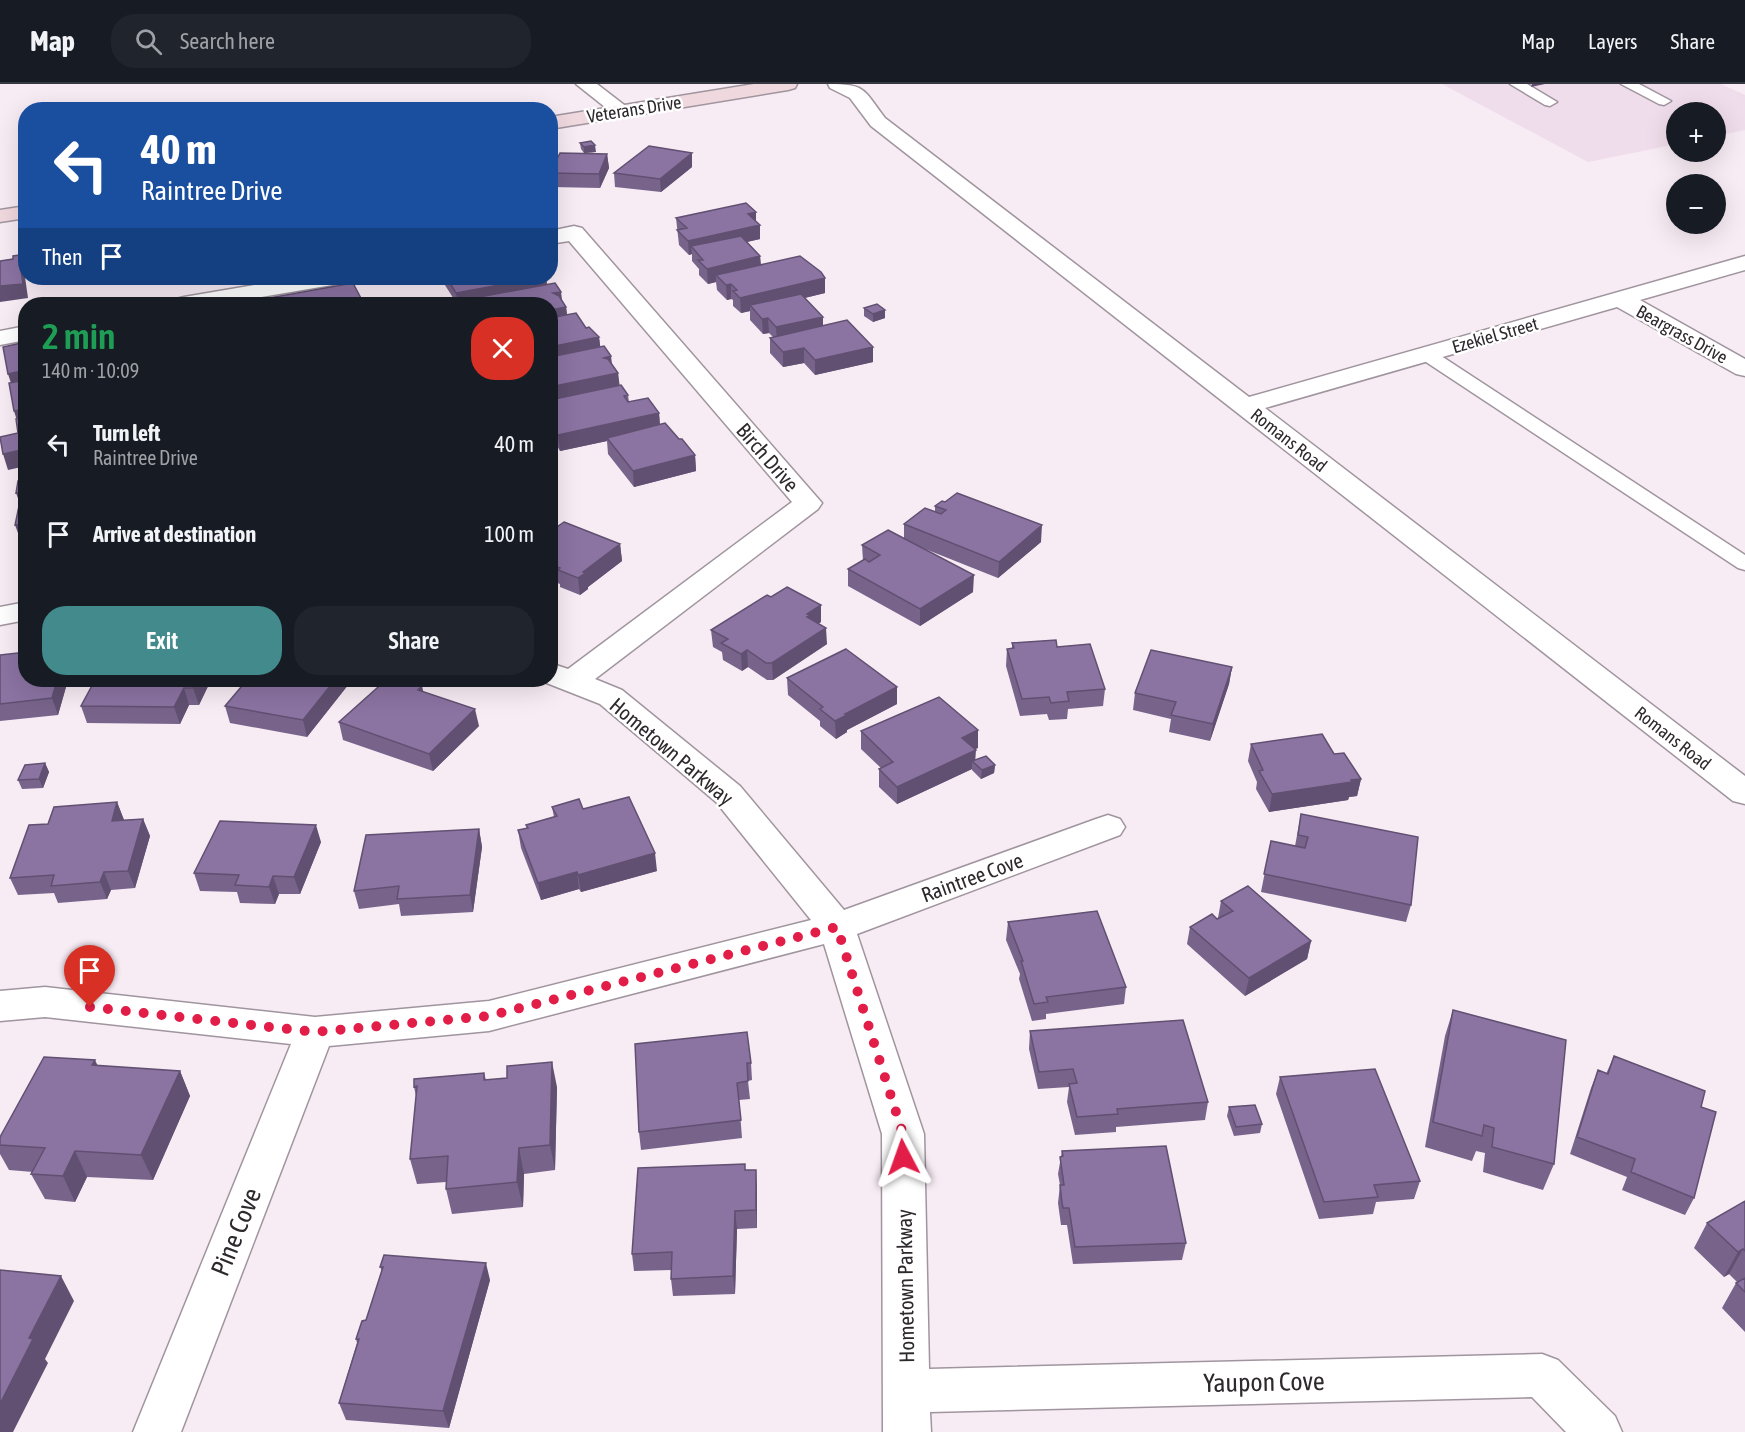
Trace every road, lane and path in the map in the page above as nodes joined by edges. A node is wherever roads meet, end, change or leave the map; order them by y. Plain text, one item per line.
1 (585, 84) edge
2 (788, 84) edge
3 (837, 84) edge
4 (1516, 84) edge
5 (1628, 84) edge
6 (1664, 101) dead end
7 (1550, 102) dead end
8 (622, 111) junction
9 (558, 122) edge
10 (18, 213) edge
11 (0, 216) edge
12 (558, 236) edge
13 (1745, 263) edge
14 (292, 285) edge
15 (224, 297) edge
16 (1620, 299) junction
17 (18, 335) edge
18 (0, 338) edge
19 (1426, 354) junction
20 (1745, 369) edge
21 (1245, 406) junction
22 (1745, 564) edge
23 (18, 613) edge
24 (0, 616) edge
25 (561, 677) edge
26 (1745, 794) edge
27 (1108, 827) dead end
28 (837, 927) junction
29 (0, 1006) edge
30 (315, 1032) junction
31 (907, 1411) edge
32 (157, 1432) edge
33 (1598, 1432) edge

1 - 8 street
2 - 8 main road, Veterans Drive
3 - 21 street, Romans Road
4 - 7 lane
5 - 6 lane
8 - 9 main road, Veterans Drive
10 - 11 main road
12 - 25 street, Birch Drive
13 - 16 street, Ezekiel Street
14 - 15 street
16 - 19 street, Ezekiel Street
16 - 20 street, Beargrass Drive
17 - 18 street
19 - 21 street, Ezekiel Street
19 - 22 lane
21 - 26 street, Romans Road
23 - 24 street
25 - 28 street, Hometown Parkway
27 - 28 street, Raintree Cove
28 - 30 street, Raintree Cove
28 - 31 street, Hometown Parkway
29 - 30 street, Raintree Cove
30 - 32 street, Pine Cove
31 - 33 street, Yaupon Cove

